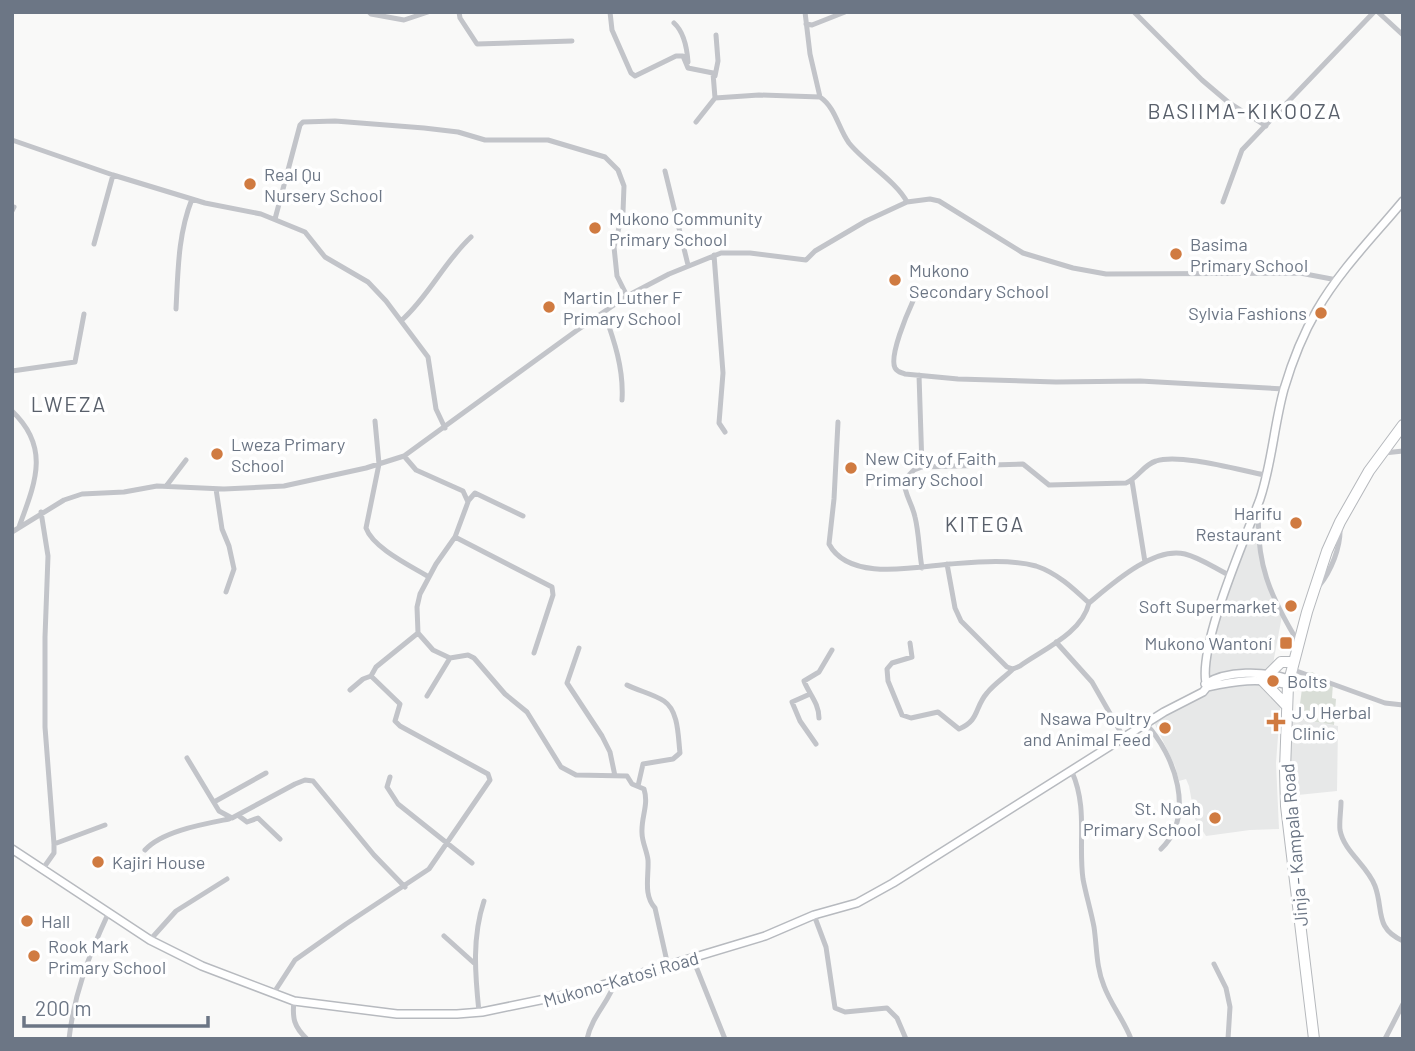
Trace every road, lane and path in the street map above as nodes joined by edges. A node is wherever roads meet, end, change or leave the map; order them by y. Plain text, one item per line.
1 (369, 12) edge
2 (428, 12) edge
3 (459, 12) edge
4 (610, 12) edge
5 (805, 12) edge
6 (845, 12) edge
7 (1134, 12) edge
8 (1376, 12) edge
9 (674, 23) dead end
10 (806, 24) junction
11 (716, 35) dead end
12 (1403, 35) edge
13 (572, 41) dead end
14 (688, 68) junction
15 (715, 76) junction
16 (820, 97) junction
17 (715, 98) junction
18 (696, 122) dead end
19 (1266, 127) junction
20 (12, 140) edge
21 (665, 171) dead end
22 (113, 175) junction
23 (192, 199) junction
24 (1403, 201) edge
25 (907, 202) junction
26 (1223, 202) dead end
27 (275, 219) junction
28 (471, 237) dead end
29 (94, 243) dead end
30 (714, 255) junction
31 (688, 265) junction
32 (1337, 280) junction
33 (627, 296) junction
34 (913, 301) dead end
35 (176, 309) dead end
36 (604, 312) junction
37 (85, 314) dead end
38 (401, 320) junction
39 (12, 371) edge
40 (919, 375) junction
41 (1284, 389) junction
42 (622, 400) dead end
43 (12, 411) edge
44 (375, 421) dead end
45 (838, 422) dead end
46 (1403, 425) edge
47 (445, 428) junction
48 (726, 432) dead end
49 (1403, 451) edge
50 (1381, 453) junction
51 (404, 456) junction
52 (186, 460) dead end
53 (379, 464) junction
54 (922, 467) junction
55 (1265, 475) junction
56 (1132, 481) junction
57 (167, 485) junction
58 (216, 489) junction
59 (1260, 497) junction
60 (468, 502) junction
61 (41, 512) junction
62 (523, 516) dead end
63 (19, 527) junction
64 (12, 532) edge
65 (455, 537) junction
66 (1145, 562) junction
67 (947, 564) junction
68 (922, 568) junction
69 (1230, 576) junction
70 (429, 577) junction
71 (226, 592) dead end
72 (1089, 603) junction
73 (418, 633) junction
74 (1056, 642) junction
75 (1298, 642) junction
76 (910, 643) dead end
77 (579, 648) dead end
78 (832, 650) dead end
79 (534, 653) dead end
80 (450, 658) junction
81 (1013, 669) junction
82 (1290, 674) junction
83 (371, 676) junction
84 (1266, 676) junction
85 (627, 685) dead end
86 (1205, 687) junction
87 (350, 690) dead end
88 (810, 694) junction
89 (428, 696) dead end
90 (1286, 705) junction
91 (1403, 705) edge
92 (819, 718) dead end
93 (1146, 723) junction
94 (1124, 738) junction
95 (816, 744) dead end
96 (187, 758) dead end
97 (1072, 772) junction
98 (266, 773) dead end
99 (615, 776) junction
100 (390, 777) dead end
101 (638, 786) junction
102 (214, 802) junction
103 (1341, 802) dead end
104 (236, 817) junction
105 (105, 825) dead end
106 (280, 839) dead end
107 (447, 842) junction
108 (54, 844) junction
109 (12, 849) edge
110 (1161, 849) dead end
111 (145, 850) dead end
112 (472, 863) dead end
113 (42, 870) junction
114 (227, 879) dead end
115 (405, 887) junction
116 (484, 901) dead end
117 (108, 914) junction
118 (814, 915) junction
119 (444, 936) dead end
120 (150, 940) junction
121 (1403, 940) edge
122 (693, 959) junction
123 (474, 963) junction
124 (1214, 964) dead end
125 (667, 966) junction
126 (615, 981) junction
127 (273, 994) junction
128 (294, 1001) junction
129 (1403, 1004) edge
130 (479, 1012) junction
131 (1315, 1037) edge
132 (69, 1039) edge
133 (307, 1039) edge
134 (587, 1039) edge
135 (725, 1039) edge
136 (906, 1039) edge
137 (1131, 1039) edge
138 (1228, 1039) edge
139 (1384, 1039) edge

1 - 2 street
3 - 13 street
4 - 14 street
5 - 10 street
6 - 10 street
7 - 19 street
8 - 12 street
8 - 19 street
9 - 14 street
10 - 16 street
11 - 15 street
14 - 15 street
15 - 17 street
16 - 17 street
16 - 25 street
17 - 18 street
19 - 26 street
20 - 22 street
21 - 31 street
22 - 23 street
22 - 29 street
23 - 27 street
23 - 35 street
24 - 32 main road
25 - 30 street
25 - 32 street
27 - 33 street
27 - 38 street
28 - 38 street
30 - 31 street
30 - 48 street
31 - 33 street
32 - 41 main road
33 - 36 street
34 - 40 street
36 - 42 street
36 - 47 street
37 - 39 street
38 - 47 street
40 - 41 street
40 - 54 street
41 - 55 main road
43 - 63 street
44 - 53 street
45 - 68 street
46 - 50 highway, Jinja - Kampala Road
47 - 51 street
49 - 50 street
50 - 75 highway, Jinja - Kampala Road
51 - 53 street
51 - 60 street
52 - 57 street
53 - 58 street
53 - 70 street
54 - 56 street
54 - 68 street
55 - 56 street
55 - 59 main road
56 - 66 street
57 - 58 street
57 - 61 street
58 - 71 street
59 - 69 main road
59 - 75 street
60 - 62 street
60 - 65 street
61 - 63 street
61 - 108 street
63 - 64 street
65 - 70 street
65 - 79 street
66 - 69 street
66 - 72 street
67 - 68 street
67 - 72 street
67 - 81 street
69 - 86 main road
70 - 73 street
72 - 74 street
73 - 80 street
73 - 83 street
74 - 81 street
74 - 94 street
75 - 82 highway, Jinja - Kampala Road
76 - 81 street
77 - 99 street
78 - 88 street
80 - 89 street
80 - 99 street
82 - 84 main road, Mukono-Katosi Road
82 - 84 highway
82 - 90 highway, Jinja - Kampala Road
82 - 91 street
83 - 87 street
83 - 107 street
84 - 86 main road, Mukono-Katosi Road
84 - 90 highway
85 - 101 street
86 - 93 main road, Mukono-Katosi Road
88 - 92 street
88 - 95 street
90 - 131 highway, Jinja - Kampala Road
93 - 94 main road, Mukono-Katosi Road
93 - 110 street
94 - 97 main road, Mukono-Katosi Road
96 - 102 street
97 - 118 main road, Mukono-Katosi Road
97 - 137 street
98 - 102 street
99 - 101 street
100 - 107 street
101 - 125 street
102 - 104 street
103 - 121 street
104 - 106 street
104 - 111 street
104 - 115 street
105 - 108 street
107 - 112 street
107 - 115 street
108 - 113 street
109 - 113 main road, Mukono-Katosi Road
113 - 117 main road, Mukono-Katosi Road
114 - 120 street
115 - 127 street
116 - 123 street
117 - 120 main road, Mukono-Katosi Road
117 - 132 street
118 - 122 main road, Mukono-Katosi Road
118 - 136 street
119 - 123 street
120 - 127 main road, Mukono-Katosi Road
122 - 125 main road, Mukono-Katosi Road
122 - 135 street
123 - 130 street
124 - 138 street
125 - 126 main road, Mukono-Katosi Road
126 - 130 main road, Mukono-Katosi Road
126 - 134 street
127 - 128 main road, Mukono-Katosi Road
128 - 130 main road, Mukono-Katosi Road
128 - 133 street
129 - 139 street

